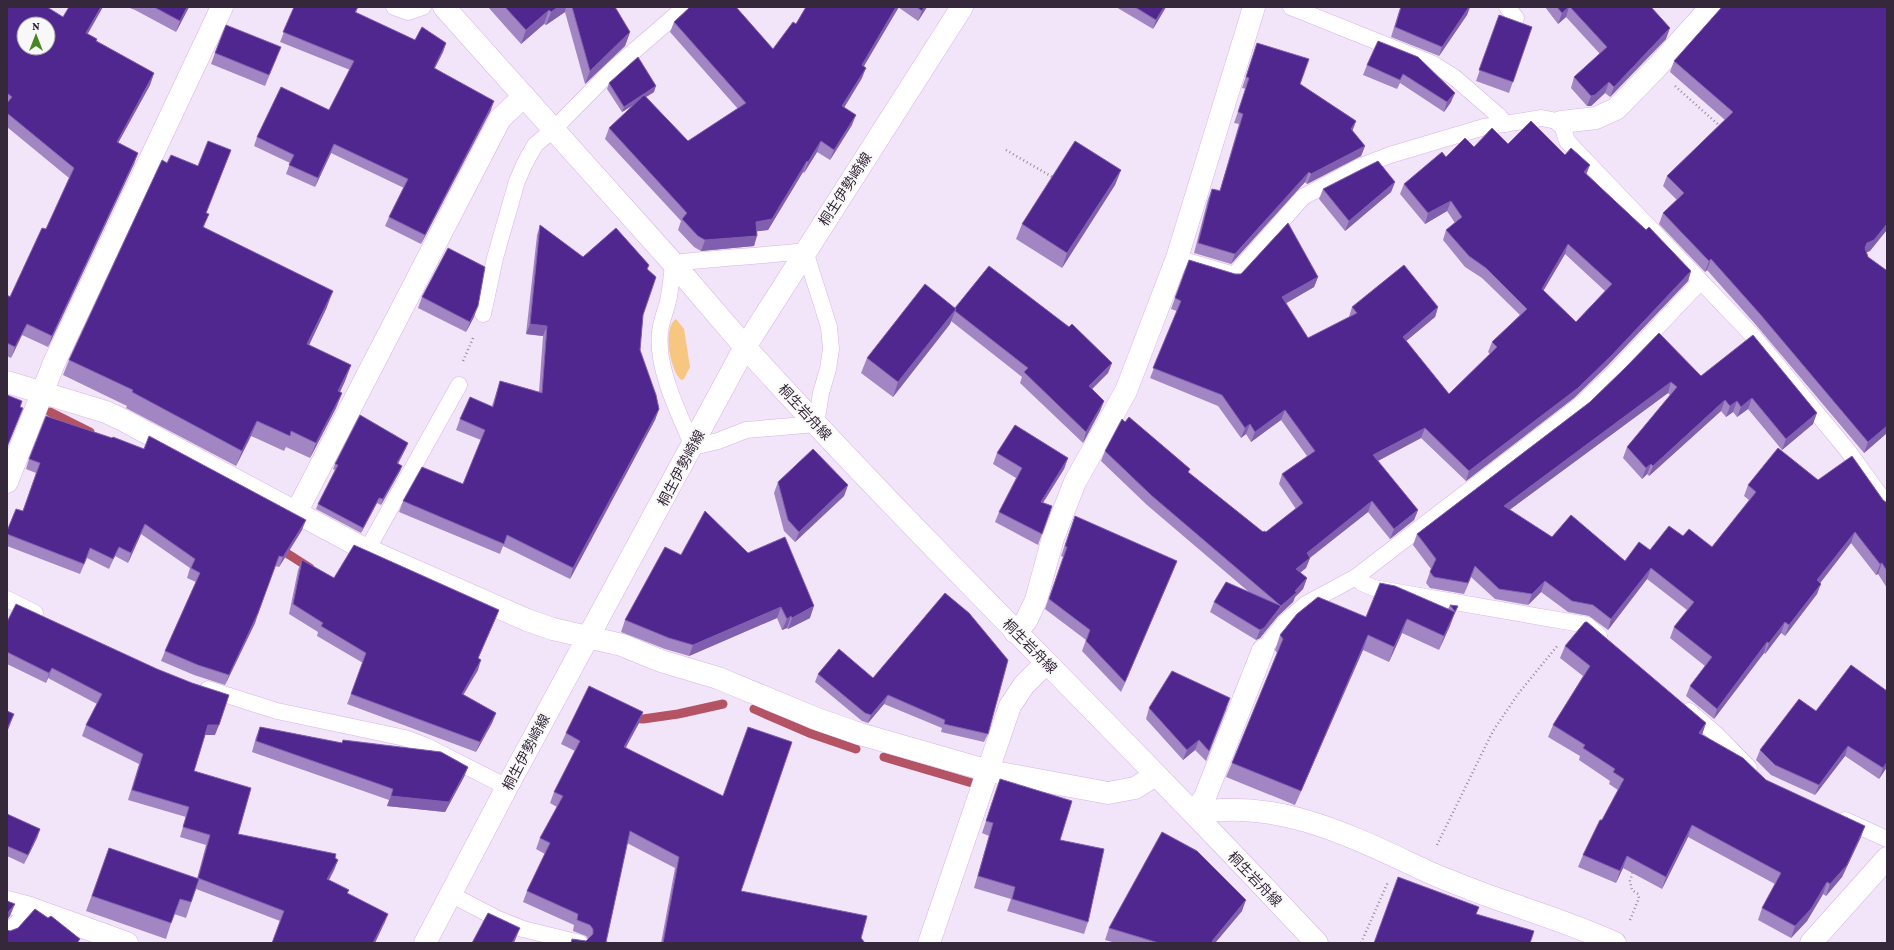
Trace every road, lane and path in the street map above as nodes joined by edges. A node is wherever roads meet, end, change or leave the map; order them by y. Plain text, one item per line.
1 (222, 7) edge
2 (394, 7) edge
3 (423, 7) edge
4 (444, 7) edge
5 (685, 7) edge
6 (962, 7) edge
7 (1254, 7) edge
8 (1291, 7) edge
9 (1711, 7) edge
10 (1656, 68) junction
11 (524, 96) junction
12 (1561, 122) junction
13 (1505, 124) junction
14 (554, 129) junction
15 (1727, 132) edge
16 (1006, 150) dead end
17 (1055, 178) edge
18 (805, 251) junction
19 (1177, 258) junction
20 (673, 263) junction
21 (1700, 282) junction
22 (483, 314) joint
23 (745, 347) junction
24 (7, 382) edge
25 (459, 385) joint
26 (42, 393) junction
27 (816, 424) junction
28 (692, 447) junction
29 (7, 482) edge
30 (1887, 505) edge
31 (296, 513) junction
32 (367, 550) junction
33 (1356, 577) junction
34 (7, 599) edge
35 (47, 619) edge
36 (1576, 623) junction
37 (1015, 632) junction
38 (588, 638) junction
39 (1609, 644) edge
40 (1263, 650) joint
41 (1046, 663) junction
42 (191, 684) edge
43 (1679, 703) edge
44 (989, 771) junction
45 (1156, 775) junction
46 (1758, 777) edge
47 (507, 787) junction
48 (1828, 812) edge
49 (1194, 813) junction
50 (1887, 839) edge
51 (1399, 858) junction
52 (1887, 858) edge
53 (1633, 868) edge
54 (1424, 870) junction
55 (450, 894) junction
56 (7, 902) edge
57 (30, 908) junction
58 (1629, 924) dead end
59 (7, 934) edge
60 (123, 942) edge
61 (424, 943) edge
62 (580, 943) edge
63 (929, 943) edge
64 (1317, 943) edge
65 (1361, 943) edge
66 (1615, 943) edge
67 (1811, 943) edge

1 - 26 street
2 - 3 lane
4 - 11 street, 桐生岩舟線
5 - 14 lane
6 - 18 street, 桐生伊勢崎線
7 - 19 street
8 - 13 lane
9 - 10 street
10 - 12 street
10 - 15 path
11 - 14 street, 桐生岩舟線
11 - 31 street
12 - 13 lane
12 - 21 lane
13 - 19 lane
14 - 20 street, 桐生岩舟線
14 - 22 lane
16 - 17 path
18 - 20 lane
18 - 23 street, 桐生伊勢崎線
18 - 27 lane
19 - 37 street
20 - 23 street, 桐生岩舟線
20 - 28 lane
21 - 30 lane
21 - 33 lane
22 - 25 path
23 - 27 street, 桐生岩舟線
23 - 28 street, 桐生伊勢崎線
24 - 26 street
25 - 32 lane
26 - 29 street
26 - 31 street
27 - 28 lane
27 - 37 street, 桐生岩舟線
28 - 38 street, 桐生伊勢崎線
31 - 32 street
32 - 38 street
33 - 36 lane
33 - 40 lane
34 - 35 lane
36 - 39 lane
36 - 54 path
37 - 41 street, 桐生岩舟線
38 - 44 street
38 - 47 street, 桐生伊勢崎線
40 - 49 street
41 - 44 street
41 - 45 street, 桐生岩舟線
42 - 47 lane
43 - 46 lane
44 - 45 street
44 - 63 street
45 - 49 street, 桐生岩舟線
47 - 55 street, 桐生伊勢崎線
48 - 50 lane
49 - 51 street
49 - 64 street, 桐生岩舟線
51 - 54 street
51 - 65 path
52 - 67 street
53 - 58 path
54 - 66 street
55 - 61 street, 桐生伊勢崎線
55 - 62 lane
56 - 57 street
57 - 59 lane
57 - 60 street

